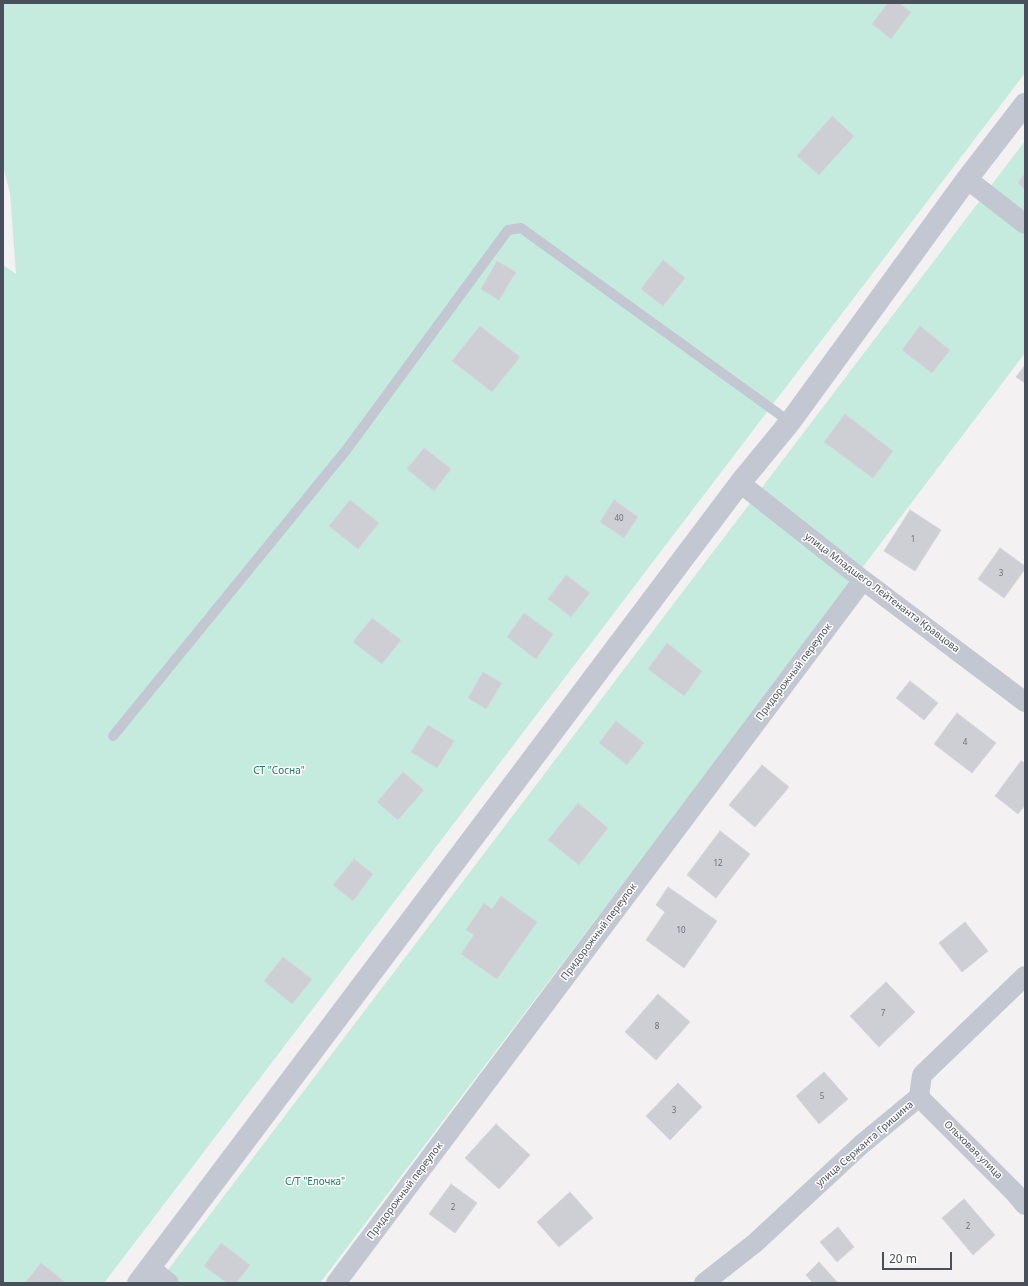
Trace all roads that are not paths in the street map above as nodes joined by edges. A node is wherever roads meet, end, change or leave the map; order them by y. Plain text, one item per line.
1 (1025, 104) edge
2 (967, 179) junction
3 (1025, 224) edge
4 (790, 422) junction
5 (740, 483) junction
6 (863, 580) junction
7 (1025, 702) edge
8 (113, 736) dead end
9 (1025, 976) edge
10 (920, 1097) junction
11 (1025, 1205) edge
12 (143, 1275) edge
13 (169, 1283) edge
14 (336, 1283) edge
15 (704, 1283) edge

1 - 2 street
2 - 3 street
2 - 4 street
4 - 5 street
4 - 8 lane
5 - 6 street, улица Младшего Лейтенанта Кравцова
5 - 12 street
6 - 7 street, улица Младшего Лейтенанта Кравцова
6 - 14 street, Придорожный переулок
9 - 10 street, улица Сержанта Гришина
10 - 11 street, Ольховая улица
10 - 15 street, улица Сержанта Гришина
12 - 13 street

